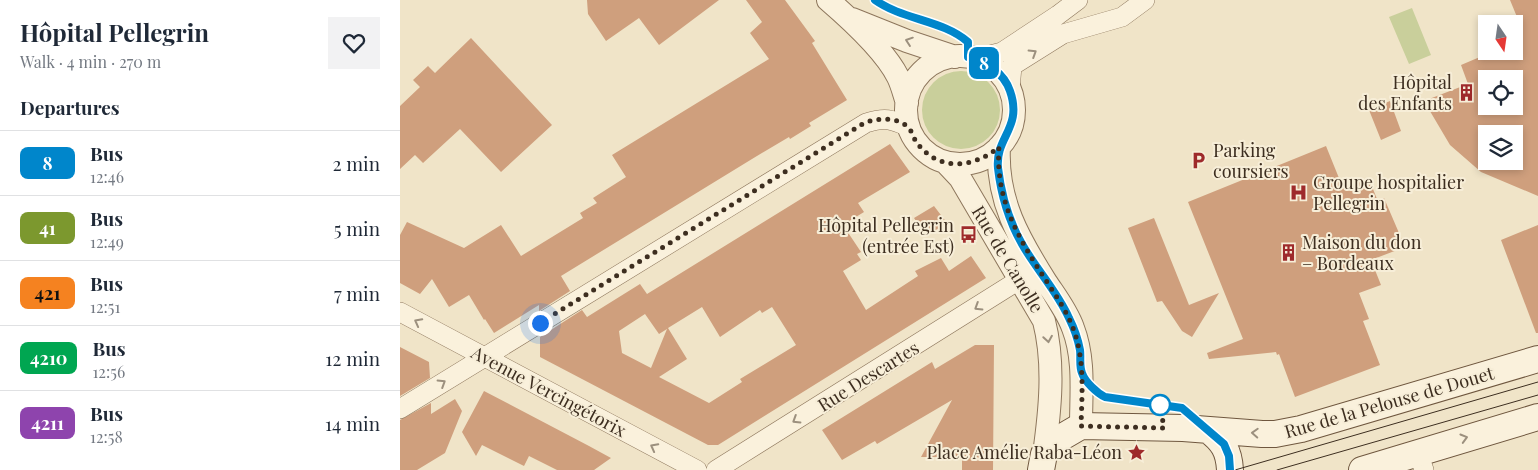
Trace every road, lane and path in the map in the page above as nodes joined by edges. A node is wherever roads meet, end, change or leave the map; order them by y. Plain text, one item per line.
1 (828, 0) edge
2 (1078, 0) edge
3 (1087, 0) edge
4 (1145, 0) edge
5 (848, 18) junction
6 (1092, 25) junction
7 (965, 58) junction
8 (1010, 90) junction
9 (906, 103) junction
10 (909, 127) junction
11 (999, 147) junction
12 (945, 162) junction
13 (1019, 280) junction
14 (400, 312) edge
15 (485, 357) junction
16 (1538, 359) edge
17 (400, 409) edge
18 (1538, 417) edge
19 (1081, 426) junction
20 (1208, 430) junction
21 (1421, 461) edge
22 (1042, 462) edge
23 (697, 470) edge
24 (716, 470) edge
25 (1230, 470) edge
26 (1362, 470) edge

1 - 5 street
2 - 7 street
3 - 6 street
4 - 6 street
7 -> 5 street
5 - 9 street
8 -> 6 street
7 - 8 street
7 - 9 street
8 - 11 street
9 - 10 street
10 - 12 street
10 - 15 street
11 - 12 street
11 - 19 street, Rue de Canolle
12 - 13 street, Rue de Canolle
13 -> 22 street, Rue de Canolle
13 -> 24 street, Rue Descartes
15 -> 14 street, Avenue Vercingétorix
17 -> 15 street
23 -> 15 street, Avenue Vercingétorix
16 -> 20 main road, Rue de la Pelouse de Douet
21 -> 18 main road
19 - 20 main road
19 - 22 main road
20 - 25 main road
21 - 26 main road

